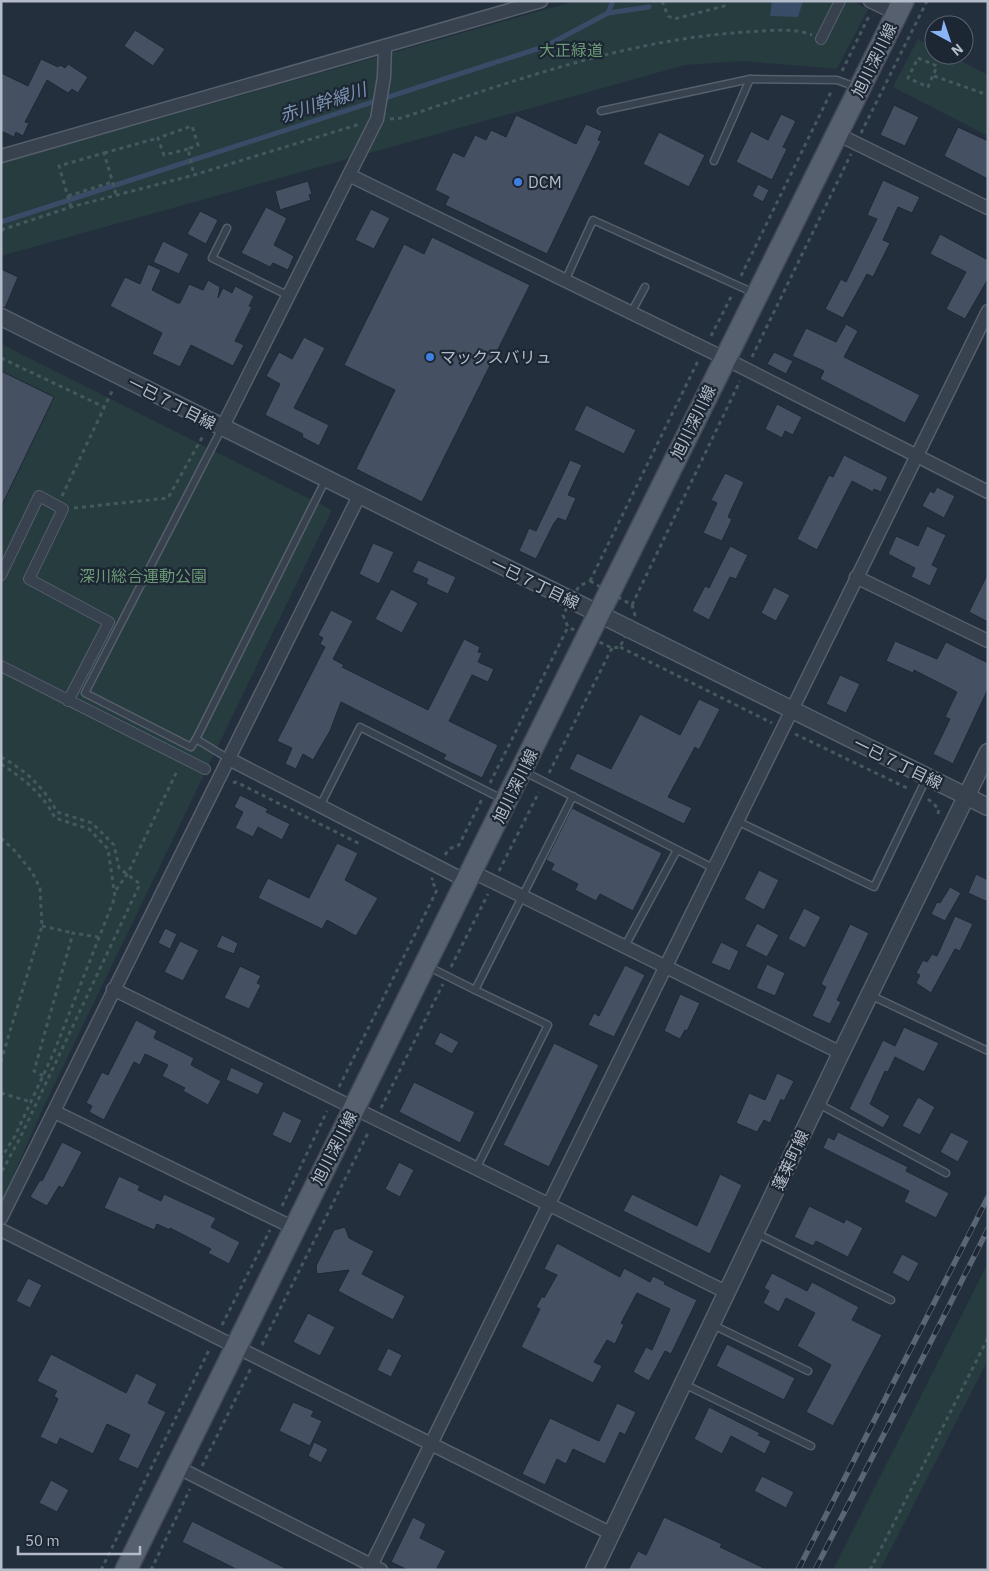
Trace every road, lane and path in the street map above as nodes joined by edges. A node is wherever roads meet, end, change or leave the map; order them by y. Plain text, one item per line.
1 (541, 1) edge
2 (662, 1) edge
3 (840, 1) edge
4 (870, 1) edge
5 (927, 1) edge
6 (728, 5) dead end
7 (900, 8) edge
8 (821, 39) joint
9 (385, 46) junction
10 (934, 76) junction
11 (750, 79) junction
12 (860, 88) junction
13 (988, 95) edge
14 (601, 111) dead end
15 (377, 119) junction
16 (158, 138) junction
17 (847, 138) junction
18 (188, 149) junction
19 (104, 153) junction
20 (1, 156) edge
21 (714, 162) dead end
22 (194, 175) junction
23 (349, 175) junction
24 (112, 182) junction
25 (116, 194) junction
26 (68, 196) junction
27 (71, 207) junction
28 (988, 208) edge
29 (227, 228) dead end
30 (1, 230) edge
31 (565, 281) junction
32 (645, 287) dead end
33 (757, 294) junction
34 (289, 296) junction
35 (988, 311) edge
36 (631, 313) junction
37 (1, 317) edge
38 (985, 325) edge
39 (1, 358) edge
40 (724, 358) junction
41 (745, 370) junction
42 (119, 376) junction
43 (104, 407) junction
44 (222, 428) junction
45 (204, 435) dead end
46 (916, 456) junction
47 (326, 479) junction
48 (988, 492) edge
49 (359, 496) junction
50 (61, 508) junction
51 (1, 575) edge
52 (856, 577) junction
53 (632, 604) dead end
54 (599, 614) junction
55 (988, 641) edge
56 (620, 647) dead end
57 (1, 666) edge
58 (68, 701) junction
59 (791, 710) junction
60 (782, 728) junction
61 (196, 739) junction
62 (988, 752) edge
63 (1, 757) edge
64 (182, 758) junction
65 (229, 759) junction
66 (1, 764) edge
67 (205, 769) dead end
68 (522, 771) junction
69 (927, 777) junction
70 (230, 783) dead end
71 (919, 794) junction
72 (572, 796) junction
73 (967, 797) junction
74 (507, 802) junction
75 (320, 806) junction
76 (988, 807) edge
77 (737, 821) junction
78 (937, 821) dead end
79 (1, 838) edge
80 (369, 849) dead end
81 (677, 850) junction
82 (713, 868) junction
83 (128, 873) junction
84 (423, 876) dead end
85 (470, 877) junction
86 (432, 880) dead end
87 (115, 890) junction
88 (522, 896) junction
89 (42, 926) junction
90 (73, 933) junction
91 (98, 938) junction
92 (626, 946) junction
93 (426, 966) junction
94 (665, 966) junction
95 (113, 990) junction
96 (475, 990) junction
97 (870, 994) junction
98 (988, 1051) edge
99 (841, 1053) junction
100 (1, 1061) edge
101 (43, 1076) junction
102 (1, 1093) edge
103 (31, 1102) junction
104 (817, 1103) junction
105 (355, 1107) junction
106 (55, 1112) junction
107 (1, 1158) edge
108 (477, 1167) junction
109 (1, 1173) edge
110 (946, 1173) dead end
111 (549, 1203) junction
112 (1, 1218) edge
113 (294, 1228) junction
114 (1, 1230) edge
115 (756, 1233) junction
116 (728, 1292) junction
117 (891, 1300) dead end
118 (713, 1324) junction
119 (988, 1338) edge
120 (236, 1346) junction
121 (808, 1371) dead end
122 (684, 1384) junction
123 (431, 1444) junction
124 (811, 1446) dead end
125 (177, 1467) junction
126 (612, 1534) junction
127 (374, 1568) edge
128 (126, 1570) edge
129 (594, 1570) edge
130 (870, 1570) edge

1 - 9 street
2 - 6 path
3 - 8 street
4 - 7 street
5 - 17 path
7 - 12 main road, 旭川深川線
8 - 15 path
9 - 15 street
9 - 20 street
10 - 10 path
10 - 13 path
11 - 12 lane
11 - 14 lane
11 - 21 lane
12 - 17 main road, 旭川深川線
15 - 22 path
15 - 23 street
16 - 18 path
16 - 18 path
16 - 19 path
17 - 28 street
17 - 33 main road, 旭川深川線
17 - 41 path
18 - 22 path
19 - 24 path
19 - 26 path
22 - 25 path
23 - 31 street
23 - 34 street
24 - 25 path
24 - 26 path
25 - 27 path
26 - 27 path
27 - 30 path
29 - 34 lane
31 - 33 lane
31 - 36 street
32 - 36 lane
33 - 40 main road, 旭川深川線
34 - 44 street
35 - 38 street
36 - 40 street
37 - 42 street, 一已７丁目線
38 - 46 street
39 - 43 path
40 - 41 street
40 - 54 main road, 旭川深川線
41 - 46 street
41 - 53 path
42 - 43 path
42 - 44 street, 一已７丁目線
43 - 50 path
44 - 47 street, 一已７丁目線
44 - 61 lane
45 - 50 path
46 - 48 street
46 - 52 street
47 - 49 street, 一已７丁目線
47 - 61 lane
49 - 54 street, 一已７丁目線
49 - 65 street
50 - 51 street
50 - 58 street
52 - 55 street
52 - 59 street
54 - 59 street, 一已７丁目線
54 - 68 main road, 旭川深川線
56 - 60 path
57 - 58 street
58 - 64 street
59 - 60 street
59 - 69 street, 一已７丁目線
60 - 71 path
60 - 77 street
61 - 65 lane
62 - 73 street, 蓬莱町線
63 - 83 path
64 - 67 street
64 - 83 path
65 - 75 street
65 - 95 street
66 - 87 path
68 - 72 lane
68 - 74 main road, 旭川深川線
69 - 71 lane
69 - 73 street, 一已７丁目線
70 - 80 path
71 - 77 lane
71 - 78 path
72 - 81 lane
72 - 88 lane
73 - 76 street, 一已７丁目線
73 - 97 street, 蓬莱町線
74 - 75 lane
74 - 85 main road, 旭川深川線
75 - 85 street
77 - 82 street
79 - 89 path
81 - 82 lane
81 - 92 lane
82 - 94 street
83 - 87 path
83 - 109 path
84 - 86 path
85 - 88 street
85 - 93 main road, 旭川深川線
87 - 91 path
88 - 92 street
88 - 96 lane
89 - 90 path
89 - 100 path
90 - 91 path
90 - 101 path
91 - 101 path
92 - 94 street
93 - 96 lane
93 - 105 main road, 旭川深川線
94 - 99 street
94 - 111 street
95 - 105 street
95 - 106 street
96 - 108 lane
97 - 98 lane
97 - 99 street, 蓬莱町線
99 - 104 street, 蓬莱町線
101 - 103 path
102 - 103 path
103 - 107 path
104 - 110 lane
104 - 115 street, 蓬莱町線
105 - 108 street
105 - 113 main road, 旭川深川線
106 - 112 street
106 - 113 street
108 - 111 street
111 - 116 street
111 - 123 street
113 - 120 main road, 旭川深川線
114 - 120 street
115 - 116 street, 蓬莱町線
115 - 117 lane
116 - 118 street, 蓬莱町線
118 - 121 lane
118 - 122 street, 蓬莱町線
119 - 130 path
120 - 123 street
120 - 125 main road, 旭川深川線
122 - 124 lane
122 - 126 street, 蓬莱町線
123 - 126 street
123 - 127 street
125 - 127 street
125 - 128 main road, 旭川深川線
126 - 129 street, 蓬莱町線

